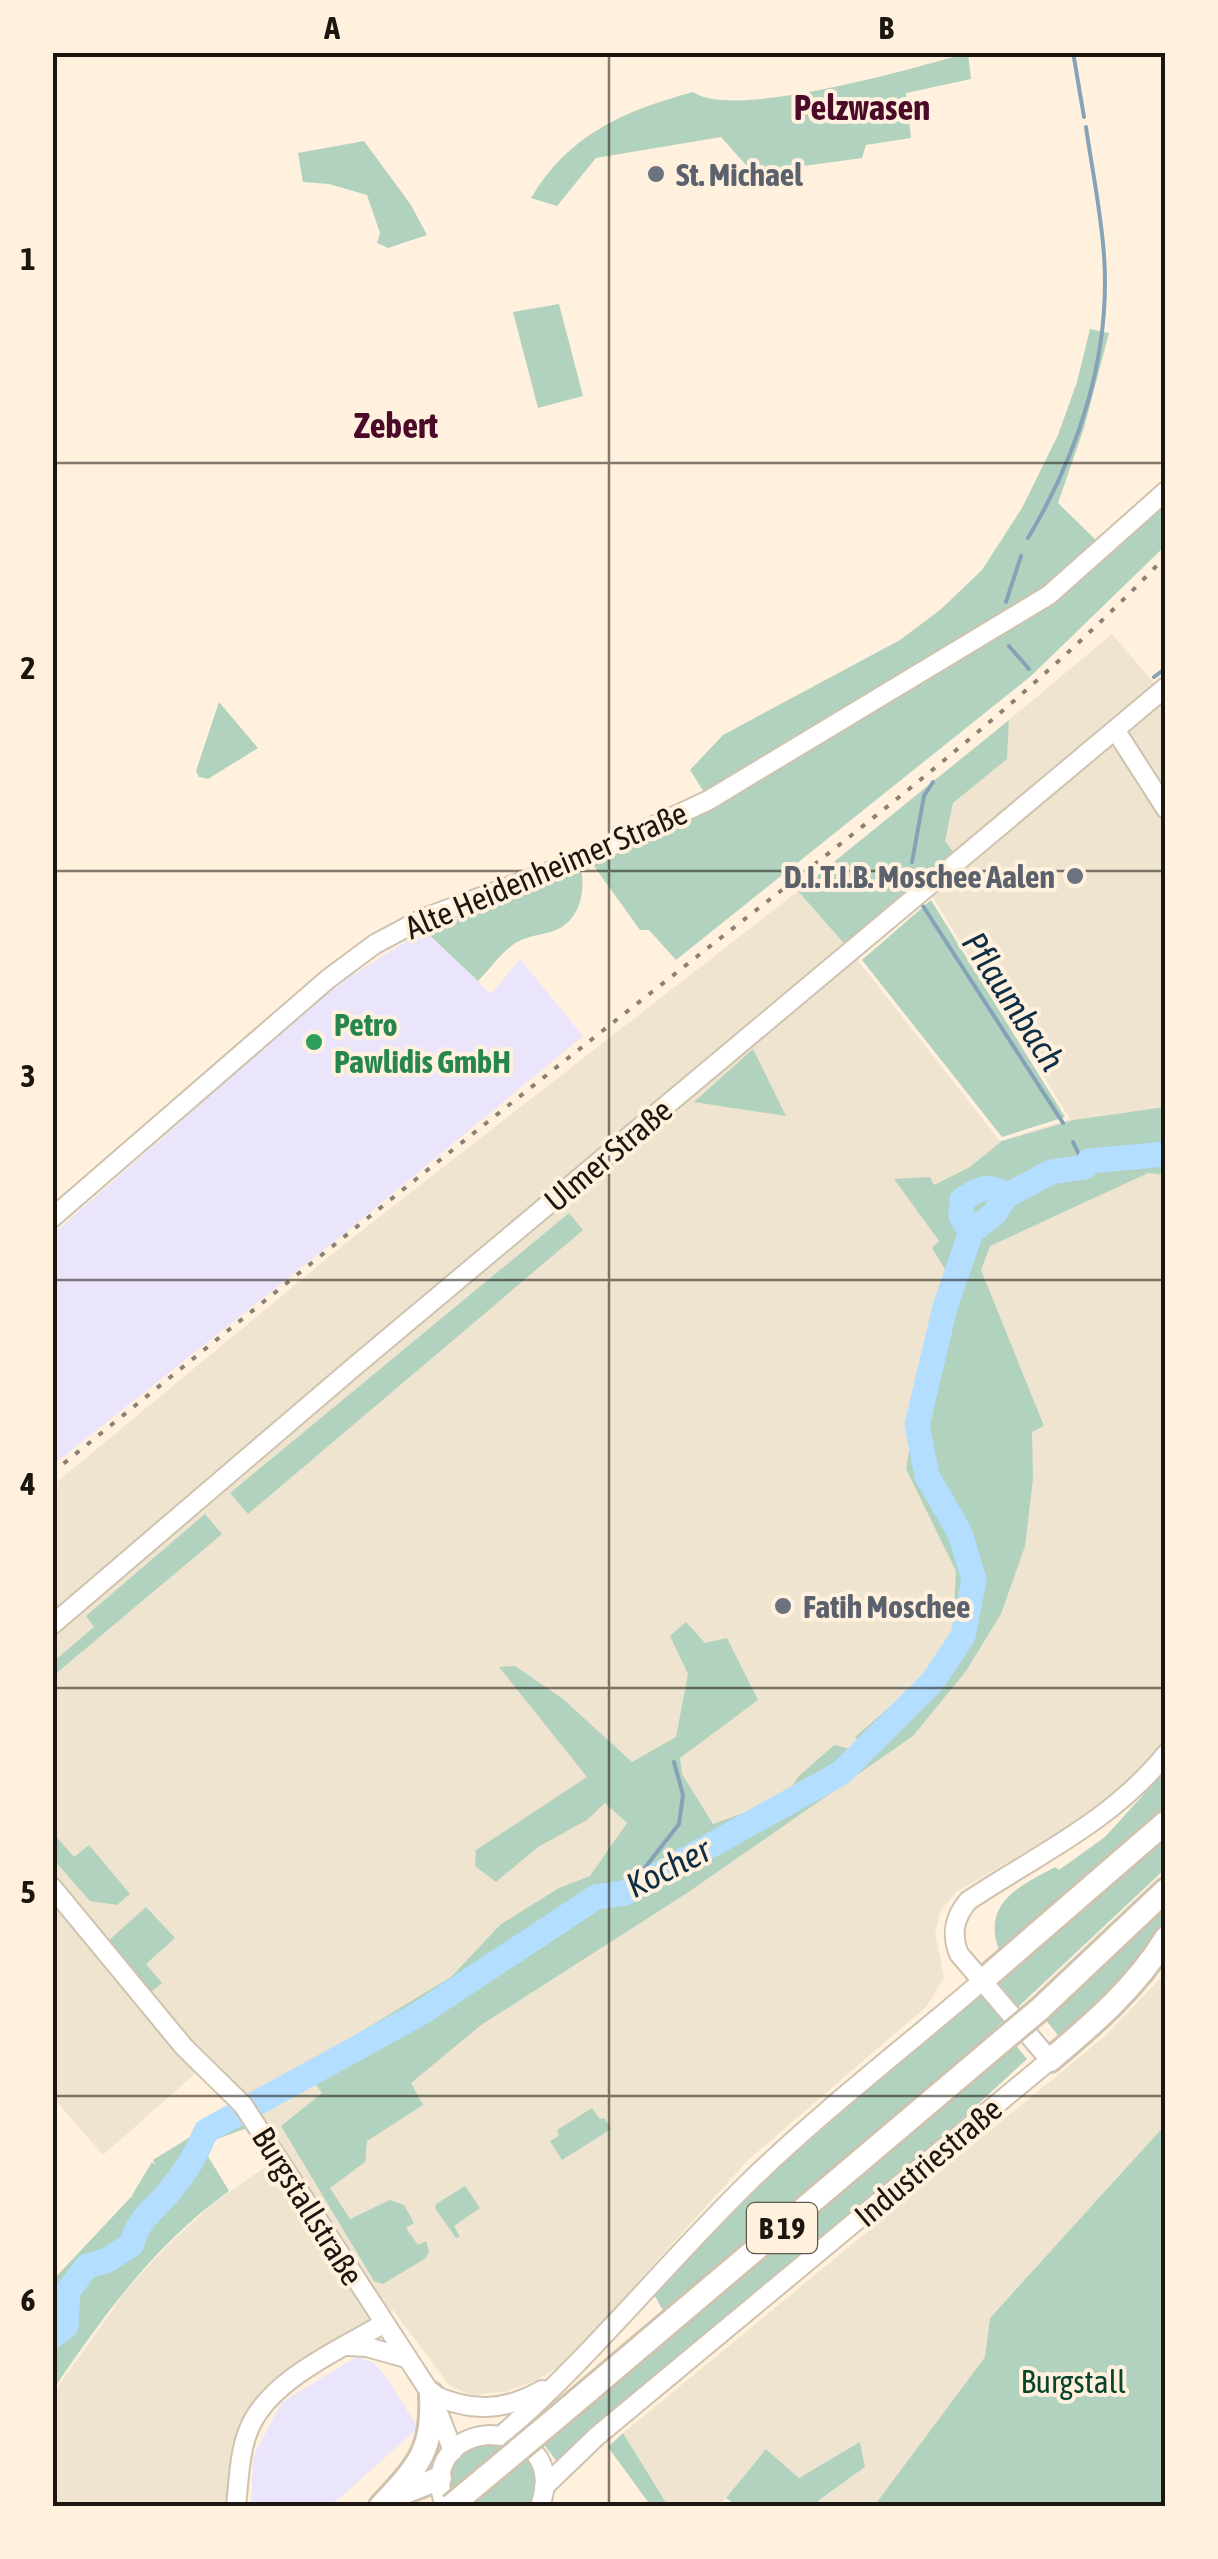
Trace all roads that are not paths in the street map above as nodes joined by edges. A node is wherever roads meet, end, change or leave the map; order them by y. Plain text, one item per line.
1 (1166, 491) edge
2 (1166, 687) edge
3 (1116, 731) junction
4 (1166, 809) edge
5 (52, 1218) edge
6 (52, 1624) edge
7 (1166, 1754) edge
8 (1166, 1822) edge
9 (52, 1886) edge
10 (1166, 1890) edge
11 (1166, 1938) edge
12 (980, 1982) junction
13 (1050, 2060) junction
14 (383, 2324) junction
15 (346, 2346) junction
16 (406, 2358) junction
17 (564, 2378) junction
18 (430, 2394) junction
19 (483, 2434) junction
20 (503, 2434) junction
21 (453, 2451) junction
22 (440, 2478) junction
23 (544, 2487) junction
24 (236, 2506) edge
25 (381, 2506) edge
26 (448, 2506) edge
27 (540, 2506) edge

1 - 5 street, Alte Heidenheimer Straße
2 - 3 street, Ulmer Straße
3 - 4 street
3 - 6 street, Ulmer Straße
7 - 12 street
8 - 12 highway
9 - 14 street, Burgstallstraße
10 - 26 highway, B 19, bridge
11 - 13 highway
12 - 13 street
12 - 17 street
13 - 23 street, Industriestraße
14 - 15 street
14 - 16 street, Burgstallstraße
15 - 16 street
15 - 24 street
16 - 18 street, Burgstallstraße
17 - 18 street
17 - 20 street
18 - 19 street
18 - 21 street, Burgstallstraße
18 - 25 highway
19 - 20 street
19 - 21 street
20 - 23 street
21 - 22 street
22 - 25 highway
22 - 26 street
23 - 27 street

